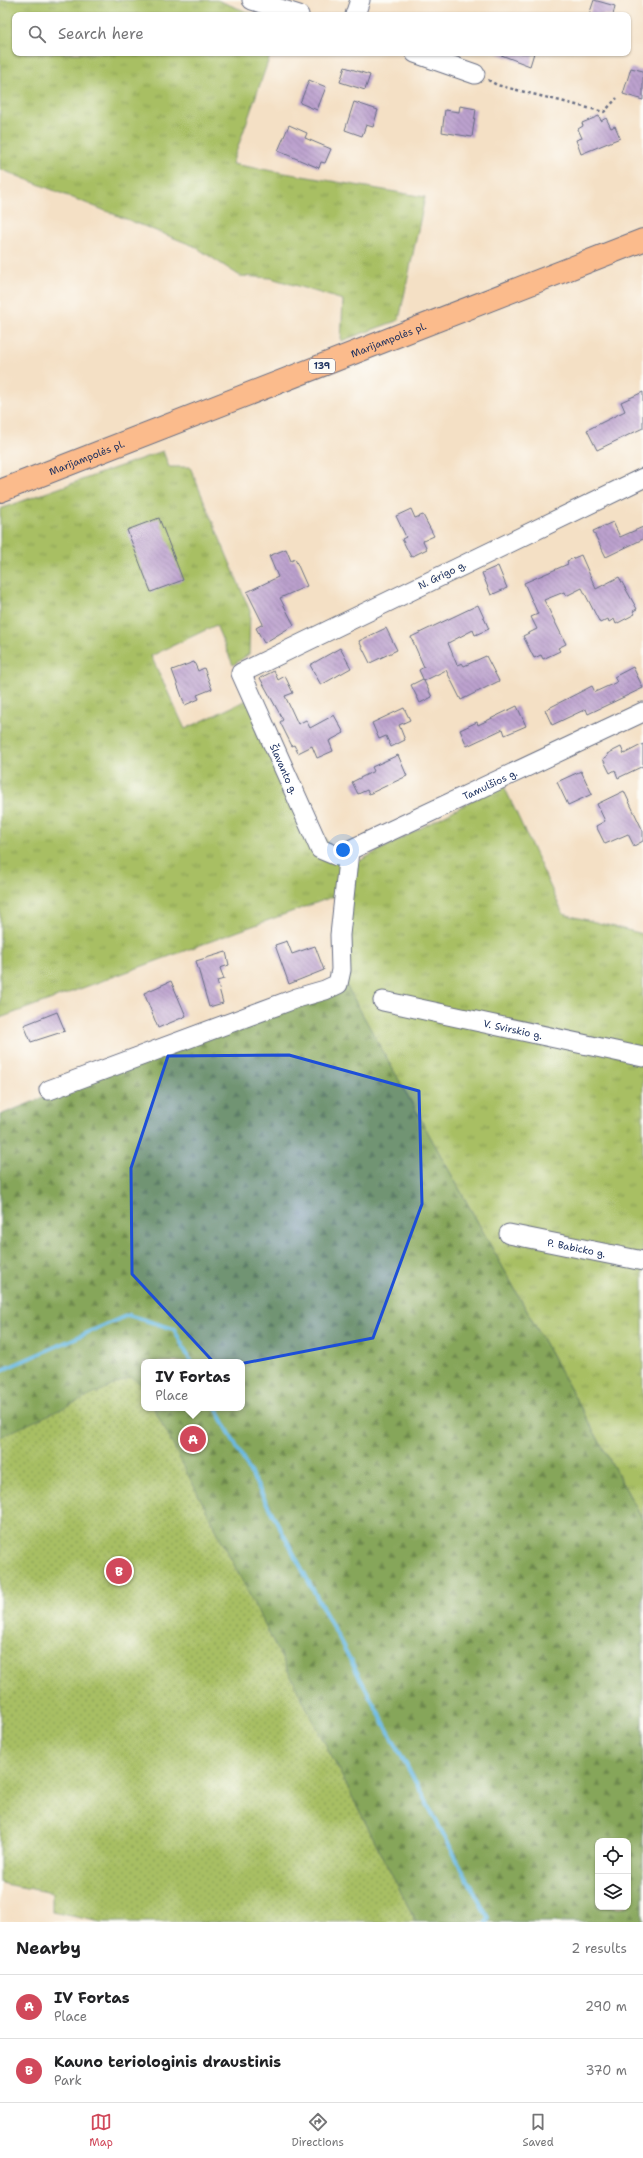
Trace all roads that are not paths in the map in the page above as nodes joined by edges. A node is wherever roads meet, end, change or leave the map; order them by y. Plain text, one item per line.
1 (252, 0) edge
2 (360, 0) edge
3 (290, 12) edge
4 (356, 12) edge
5 (424, 56) edge
6 (475, 74) road end
7 (643, 240) edge
8 (643, 478) edge
9 (0, 491) edge
10 (241, 673) joint
11 (643, 712) edge
12 (343, 854) junction
13 (384, 1001) dead end
14 (643, 1057) edge
15 (49, 1090) dead end
16 (509, 1234) dead end
17 (643, 1261) edge

1 - 3 street
2 - 4 street
5 - 6 street
7 - 9 main road, Marijampolės pl. / 139
8 - 10 street, N. Grigo g.
10 - 12 street, Šlavanto g.
11 - 12 street, Tamulšios g.
12 - 15 street
13 - 14 street, V. Svirskio g.
16 - 17 street, P. Babicko g.

